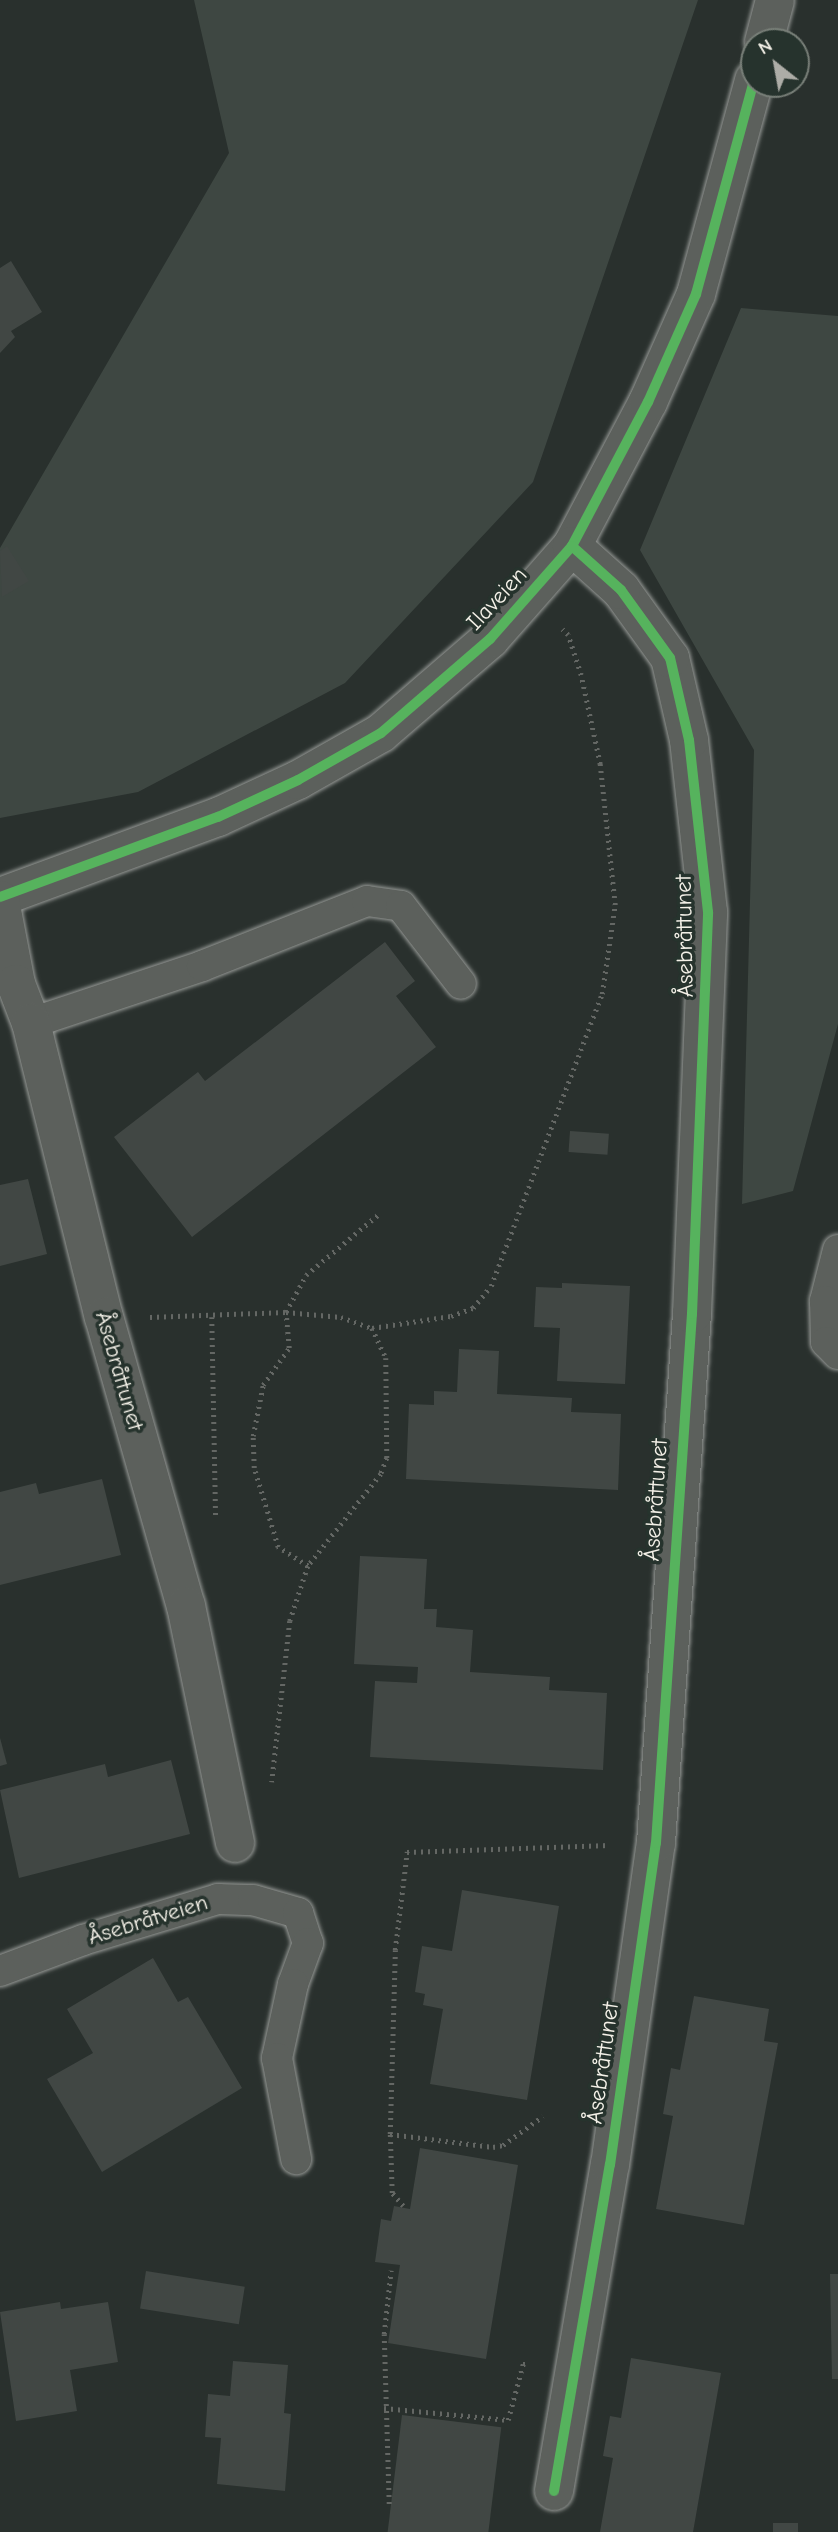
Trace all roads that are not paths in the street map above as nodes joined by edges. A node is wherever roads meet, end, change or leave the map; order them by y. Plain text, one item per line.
1 (775, 0) edge
2 (768, 28) edge
3 (749, 98) edge
4 (572, 546) junction
5 (0, 898) edge
6 (461, 984) dead end
7 (8, 986) edge
8 (31, 1023) junction
9 (838, 1250) edge
10 (838, 1354) edge
11 (235, 1843) dead end
12 (0, 1971) edge
13 (296, 2159) dead end
14 (554, 2491) dead end

1 - 2 street
3 - 4 street, Ilaveien
4 - 5 street, Ilaveien
4 - 14 street, Åsebråttunet
5 - 7 street, Åsebråttunet
6 - 8 lane
7 - 8 street, Åsebråttunet
8 - 11 street, Åsebråttunet
9 - 10 lane
12 - 13 lane, Åsebråtveien

